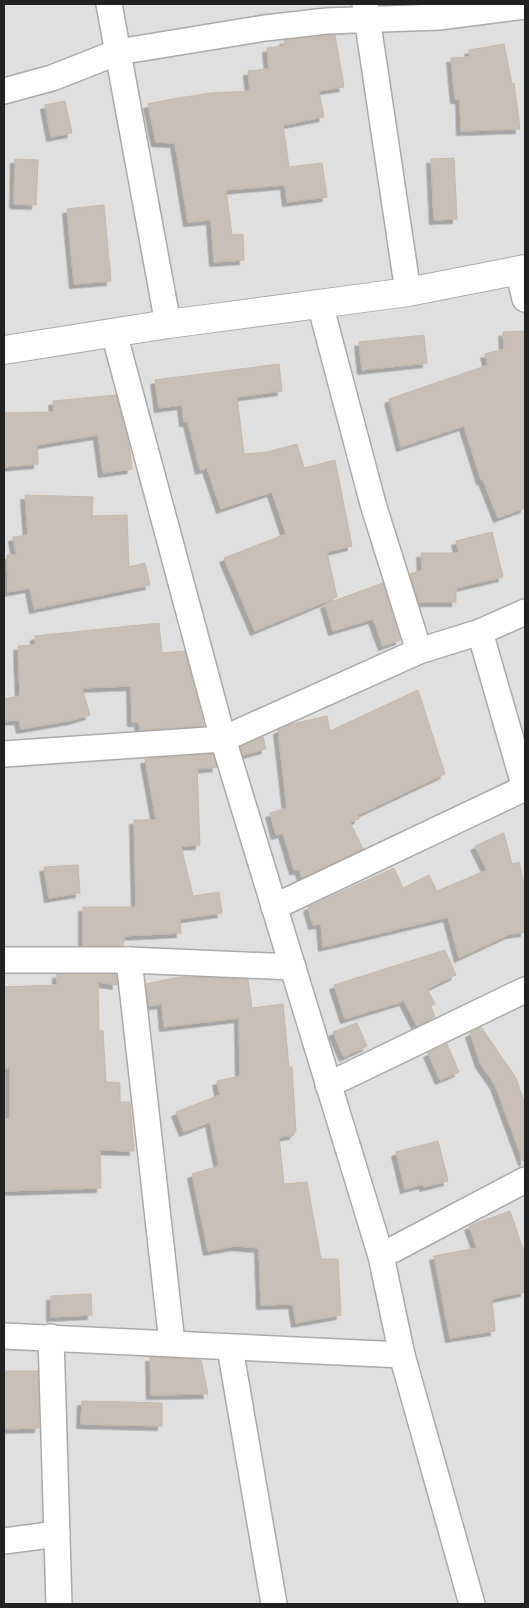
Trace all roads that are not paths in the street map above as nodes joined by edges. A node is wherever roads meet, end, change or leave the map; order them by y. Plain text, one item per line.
1 (109, 4) edge
2 (525, 6) edge
3 (366, 11) edge
4 (118, 52) junction
5 (4, 91) edge
6 (522, 270) edge
7 (408, 292) junction
8 (525, 299) edge
9 (320, 304) junction
10 (168, 324) junction
11 (114, 333) junction
12 (4, 350) edge
13 (525, 612) edge
14 (480, 632) junction
15 (419, 651) junction
16 (223, 739) junction
17 (4, 754) edge
18 (525, 788) edge
19 (274, 907) junction
20 (4, 960) edge
21 (129, 960) junction
22 (293, 967) junction
23 (525, 990) edge
24 (328, 1085) junction
25 (525, 1180) edge
26 (381, 1256) junction
27 (4, 1336) edge
28 (51, 1337) junction
29 (172, 1343) junction
30 (230, 1348) junction
31 (402, 1355) junction
32 (57, 1534) junction
33 (4, 1540) edge
34 (59, 1604) edge
35 (274, 1604) edge
36 (472, 1604) edge

1 - 4 street
2 - 3 street
3 - 4 street
3 - 7 street
4 - 5 street
4 - 10 street
6 - 7 street
6 - 8 street
7 - 9 street
9 - 10 street
9 - 15 street
10 - 11 street
11 - 12 street
11 - 16 street
13 - 14 street
14 - 15 street
14 - 18 street
15 - 16 street
16 - 17 street
16 - 19 street
18 - 19 street
19 - 22 street
20 - 21 street
21 - 22 street
21 - 29 street
22 - 24 street
23 - 24 street
24 - 26 street
25 - 26 street
26 - 31 street
27 - 28 street
28 - 29 street
28 - 32 street
29 - 30 street
30 - 31 street
30 - 35 street
31 - 36 street
32 - 33 street
32 - 34 street

